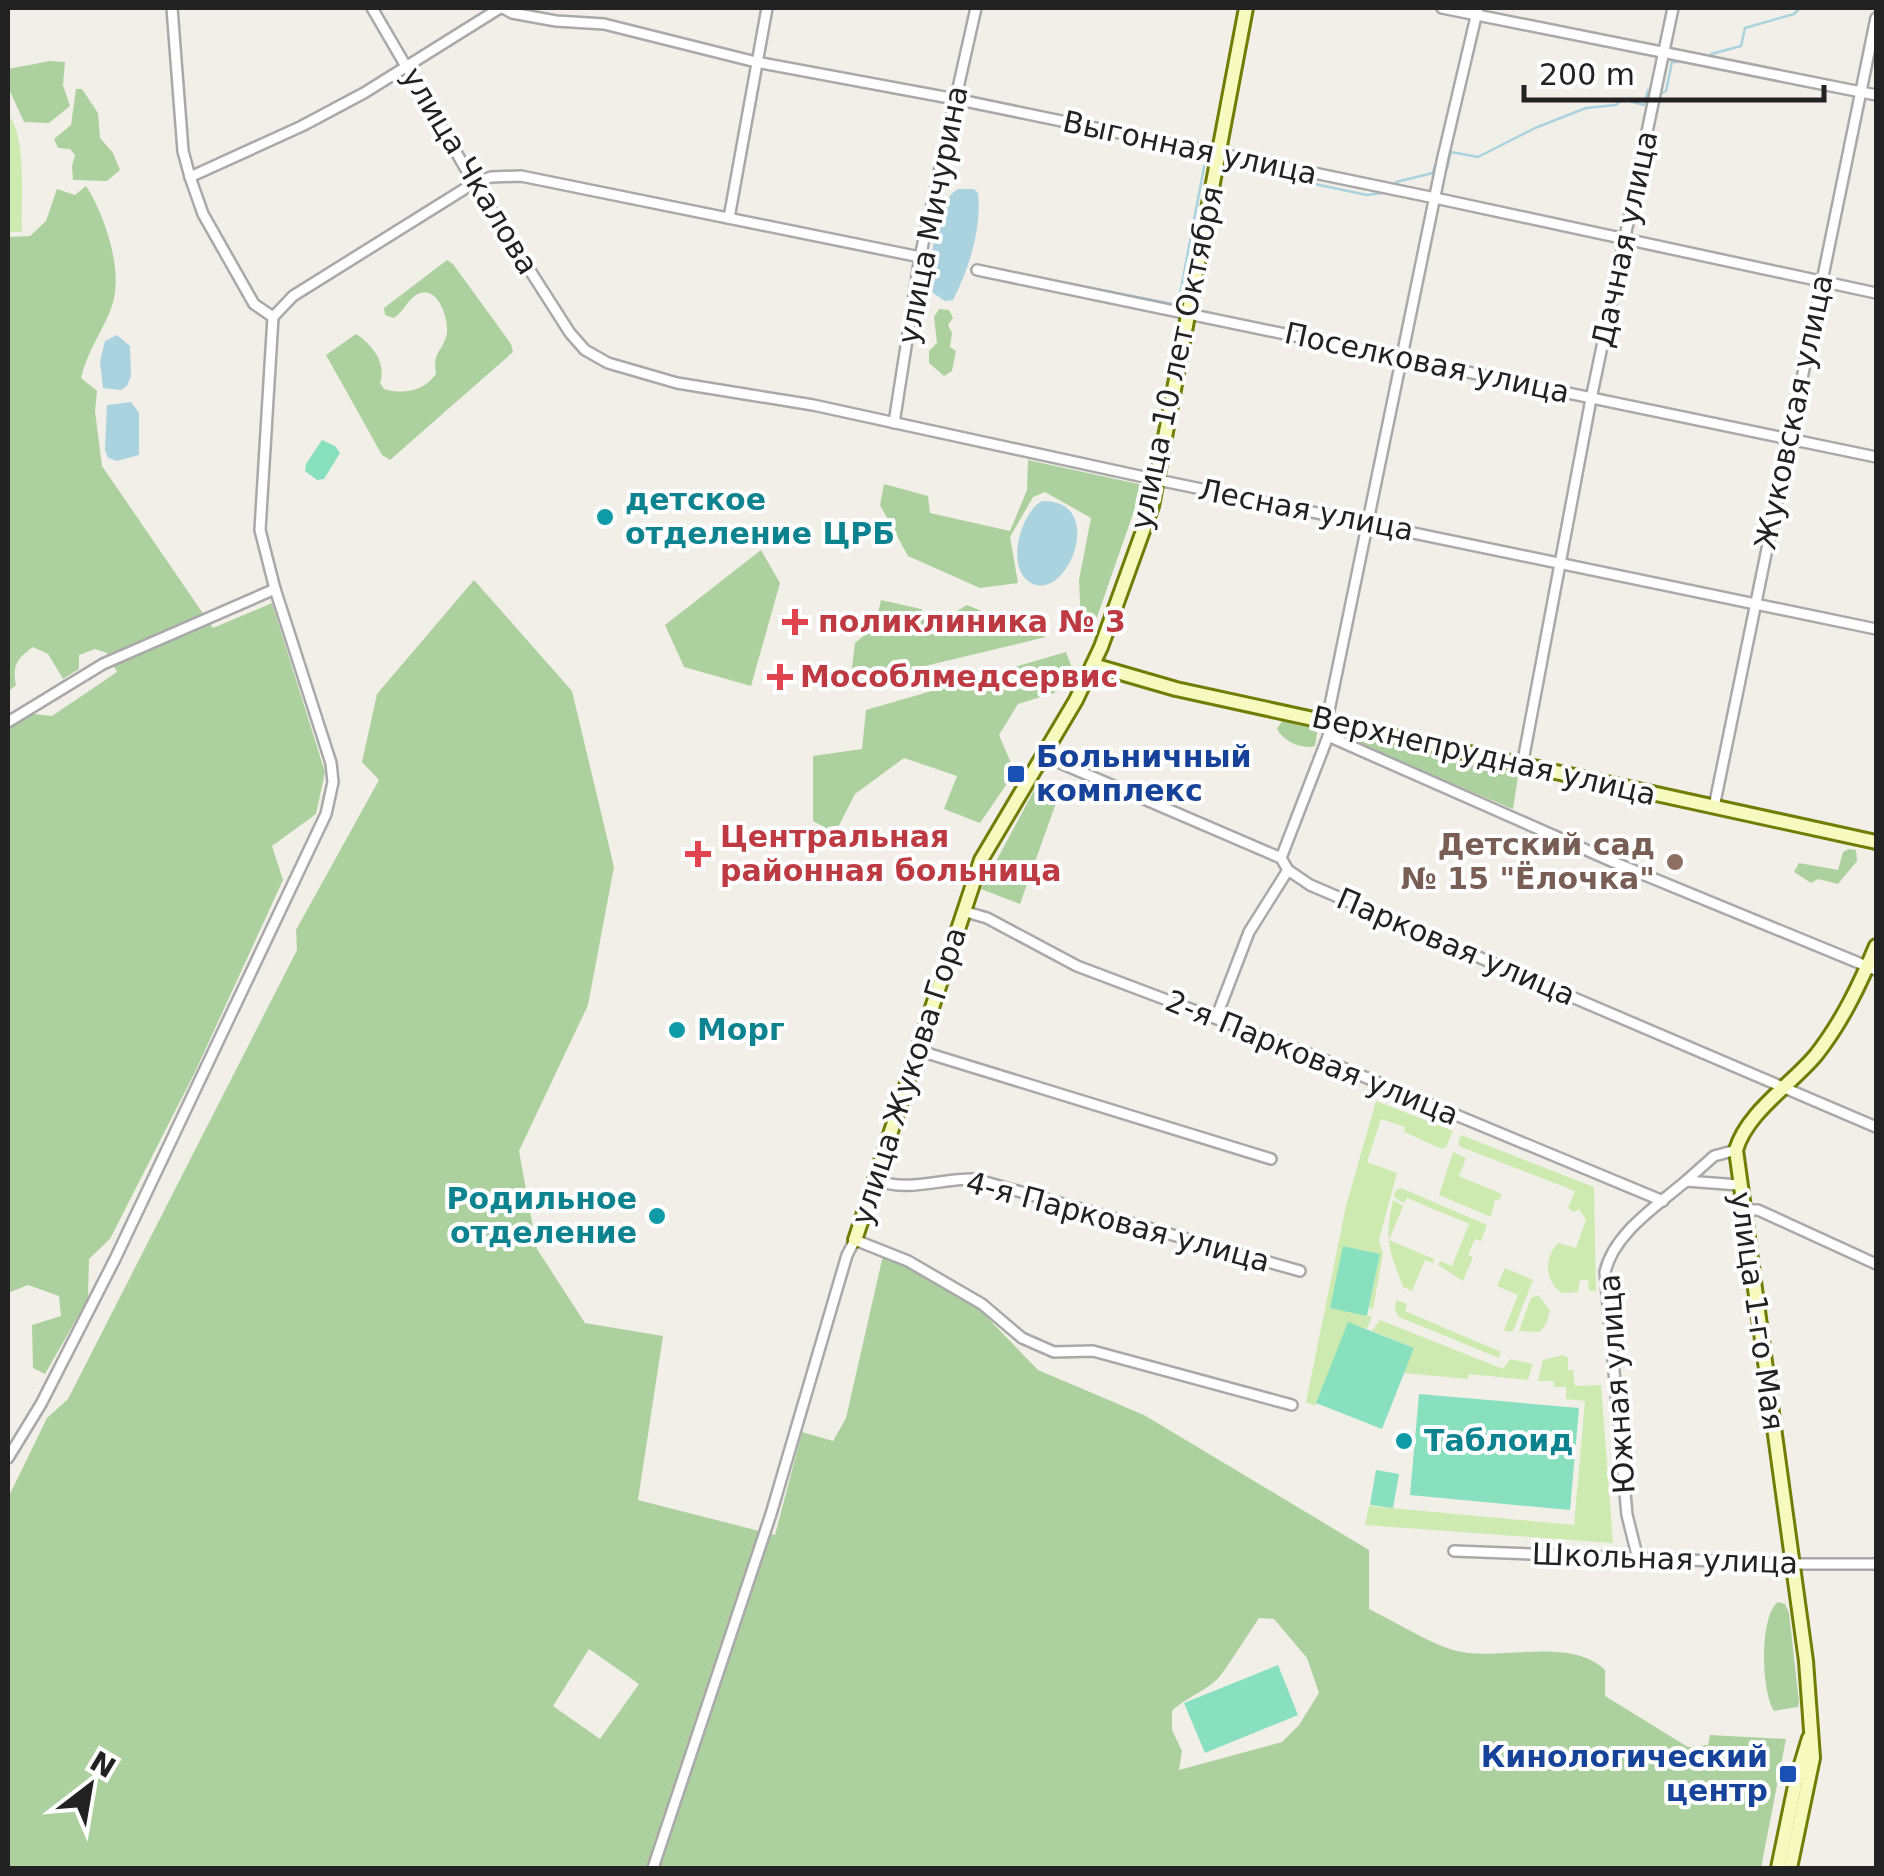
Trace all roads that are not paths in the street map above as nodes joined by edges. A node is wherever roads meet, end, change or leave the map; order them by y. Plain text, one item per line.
1 (172, 8) edge
2 (372, 8) edge
3 (501, 8) edge
4 (767, 8) edge
5 (976, 8) edge
6 (1246, 8) edge
7 (1442, 8) edge
8 (1673, 8) edge
9 (1477, 11) edge
10 (1876, 18) edge
11 (1663, 52) junction
12 (756, 62) junction
13 (407, 68) junction
14 (1861, 91) junction
15 (1876, 94) edge
16 (955, 99) junction
17 (1218, 154) junction
18 (190, 177) junction
19 (474, 183) junction
20 (1436, 198) junction
21 (728, 218) junction
22 (1626, 238) junction
23 (920, 256) junction
24 (977, 270) dead end
25 (1822, 282) junction
26 (1876, 294) edge
27 (1189, 312) junction
28 (273, 316) junction
29 (570, 333) joint
30 (1404, 357) junction
31 (1591, 399) junction
32 (894, 423) junction
33 (1789, 439) junction
34 (1876, 457) edge
35 (1158, 480) junction
36 (1370, 522) junction
37 (1560, 562) junction
38 (275, 589) junction
39 (1754, 603) junction
40 (1876, 629) edge
41 (1093, 665) junction
42 (1331, 721) junction
43 (8, 722) edge
44 (1328, 736) junction
45 (1044, 756) junction
46 (1522, 766) junction
47 (1714, 807) junction
48 (1876, 842) edge
49 (1281, 858) junction
50 (1288, 870) junction
51 (963, 911) junction
52 (1876, 946) edge
53 (1872, 969) edge
54 (1216, 1018) junction
55 (920, 1051) junction
56 (1786, 1087) junction
57 (1876, 1128) edge
58 (1736, 1150) junction
59 (1271, 1160) dead end
60 (876, 1180) junction
61 (1686, 1181) junction
62 (1739, 1186) junction
63 (1663, 1200) junction
64 (1743, 1210) junction
65 (854, 1240) junction
66 (1876, 1264) edge
67 (1300, 1270) dead end
68 (1292, 1405) dead end
69 (8, 1458) edge
70 (1454, 1551) dead end
71 (1638, 1559) junction
72 (1793, 1564) junction
73 (1876, 1564) edge
74 (1812, 1721) junction
75 (654, 1868) edge
76 (1778, 1868) edge
77 (1790, 1868) edge

1 - 18 street
2 - 13 street, улица Чкалова
3 - 12 street, Выгонная улица
3 - 13 street
4 - 12 street
5 - 16 street, улица Мичурина
6 - 17 street, улица 10 лет Октября
7 - 9 street
8 - 11 street, Дачная улица
9 - 11 street
9 - 20 street
10 - 14 street, Жуковская улица
11 - 14 street
11 - 22 street, Дачная улица
12 - 16 street, Выгонная улица
12 - 21 street
13 - 18 street
13 - 19 street, улица Чкалова
14 - 15 street
14 - 25 street, Жуковская улица
16 - 17 street, Выгонная улица
16 - 23 street, улица Мичурина
17 - 20 street, Выгонная улица
17 - 27 street, улица 10 лет Октября
18 - 28 street
19 - 21 street
19 - 28 street
19 - 29 street, улица Чкалова
20 - 22 street, Выгонная улица
20 - 30 street
21 - 23 street
22 - 25 street, Выгонная улица
22 - 31 street, Дачная улица
23 - 32 street, улица Мичурина
24 - 27 street, Поселковая улица
25 - 26 street, Выгонная улица
25 - 33 street, Жуковская улица
27 - 30 street, Поселковая улица
27 - 35 street, улица 10 лет Октября
28 - 38 street
29 - 32 street, Лесная улица
30 - 31 street, Поселковая улица
30 - 36 street
31 - 33 street, Поселковая улица
31 - 37 street, Дачная улица
32 - 35 street, Лесная улица
33 - 34 street, Поселковая улица
33 - 39 street, Жуковская улица
35 - 36 street, Лесная улица
35 - 41 street, улица 10 лет Октября
36 - 37 street, Лесная улица
36 - 42 street
37 - 39 street, Лесная улица
37 - 46 street, Дачная улица
38 - 43 street
38 - 69 street
39 - 40 street, Лесная улица
39 - 47 street, Жуковская улица
41 - 42 street, Верхнепрудная улица
41 - 45 street, улица 10 лет Октября
42 - 44 street
42 - 46 street, Верхнепрудная улица
44 - 49 street
44 - 53 street
45 - 49 street
45 - 51 street, улица 10 лет Октября
46 - 47 street, Верхнепрудная улица
47 - 48 street, Верхнепрудная улица
49 - 50 street
50 - 54 street
50 - 56 street, Парковая улица
51 - 54 street, 2-я Парковая улица
51 - 55 street, улица Жукова Гора
52 - 53 street, улица 1-го Мая
53 - 56 street, улица 1-го Мая
54 - 63 street, 2-я Парковая улица
55 - 59 street
55 - 60 street, улица Жукова Гора
56 - 57 street, Парковая улица
56 - 58 street, улица 1-го Мая
58 - 61 street, Южная улица
58 - 62 street, улица 1-го Мая
60 - 65 street, улица Жукова Гора
60 - 67 street, 4-я Парковая улица
61 - 62 street
61 - 63 street, Южная улица
62 - 64 street, улица 1-го Мая
63 - 71 street, Южная улица
64 - 66 street
64 - 72 street, улица 1-го Мая
65 - 68 street
65 - 75 street
70 - 71 street, Школьная улица
71 - 72 street, Школьная улица
72 - 73 street, Школьная улица
72 - 74 street, улица 1-го Мая
74 - 76 street, улица 1-го Мая
74 - 77 street, улица 1-го Мая

